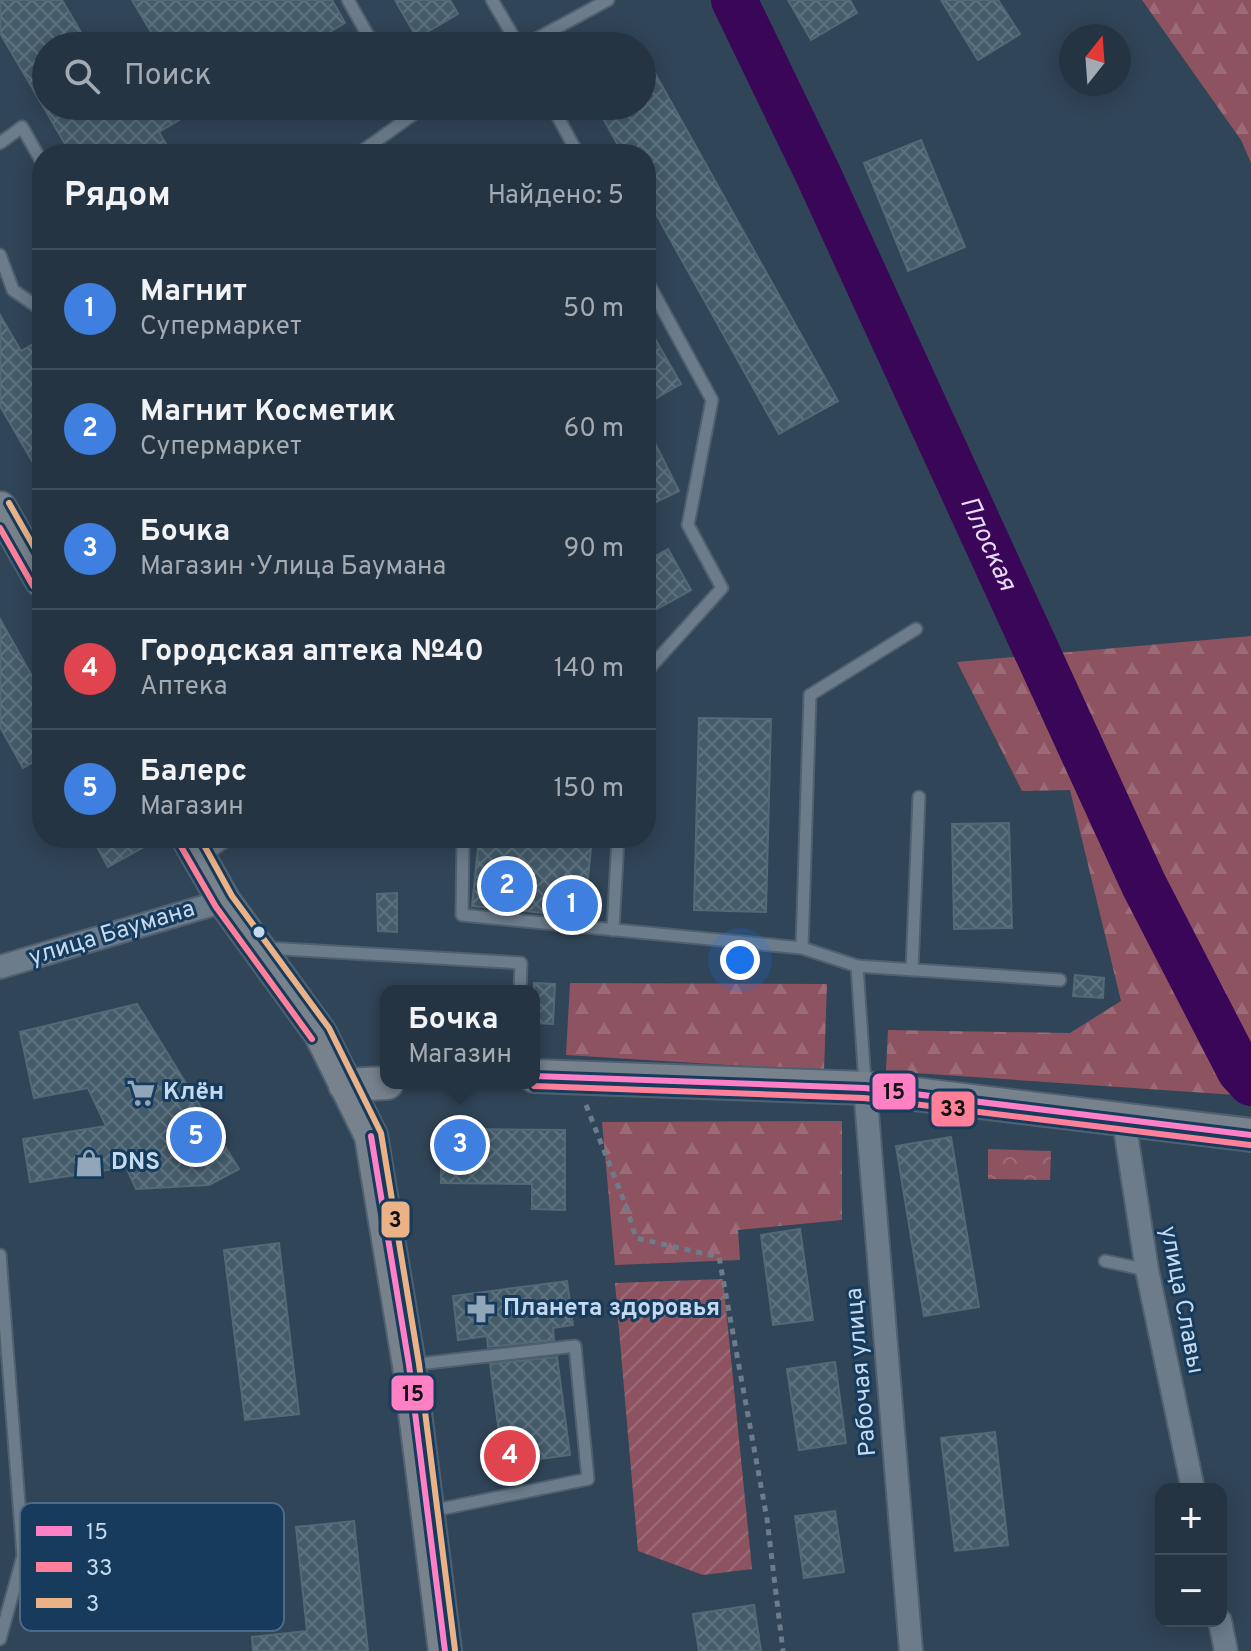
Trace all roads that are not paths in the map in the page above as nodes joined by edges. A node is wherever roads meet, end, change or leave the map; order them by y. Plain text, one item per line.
1 (348, 0) edge
2 (492, 0) edge
3 (608, 0) edge
4 (366, 32) edge
5 (512, 32) edge
6 (547, 32) edge
7 (398, 120) edge
8 (560, 120) edge
9 (0, 143) edge
10 (32, 144) edge
11 (370, 144) edge
12 (573, 144) edge
13 (0, 255) edge
14 (656, 297) edge
15 (32, 303) edge
16 (2, 514) edge
17 (32, 564) edge
18 (916, 629) dead end
19 (656, 661) edge
20 (919, 797) dead end
21 (194, 848) edge
22 (463, 848) edge
23 (617, 848) edge
24 (224, 901) junction
25 (613, 930) junction
26 (258, 948) junction
27 (802, 948) junction
28 (857, 966) junction
29 (0, 967) edge
30 (912, 970) junction
31 (1060, 980) dead end
32 (520, 985) edge
33 (540, 1076) edge
34 (380, 1083) edge
35 (345, 1085) junction
36 (865, 1088) junction
37 (1124, 1121) junction
38 (1246, 1135) edge
39 (0, 1255) edge
40 (1105, 1261) dead end
41 (1147, 1270) junction
42 (409, 1365) junction
43 (1192, 1483) edge
44 (426, 1512) junction
45 (20, 1517) edge
46 (20, 1567) edge
47 (1221, 1627) edge
48 (0, 1639) edge
49 (445, 1651) edge
50 (911, 1651) edge
51 (1226, 1651) edge

1 - 4 lane
2 - 5 lane
3 - 6 lane
7 - 11 lane
8 - 12 lane
9 - 10 lane
13 - 15 lane
14 - 19 lane
16 - 17 main road
18 - 27 lane
20 - 30 lane
21 - 24 main road
22 - 25 lane
23 - 25 lane
24 - 26 main road
24 - 29 street, улица Баумана
25 - 27 lane
26 - 32 lane
26 - 35 main road
27 - 28 lane
28 - 30 lane
28 - 36 lane
30 - 31 lane
33 - 36 main road
34 - 35 main road
35 - 42 main road
36 - 37 main road
36 - 50 street, Рабочая улица
37 - 38 main road
37 - 41 street, улица Славы
39 - 45 lane
40 - 41 lane
41 - 43 street, улица Славы
42 - 44 main road
42 - 44 lane
44 - 49 main road
46 - 48 lane
47 - 51 street

